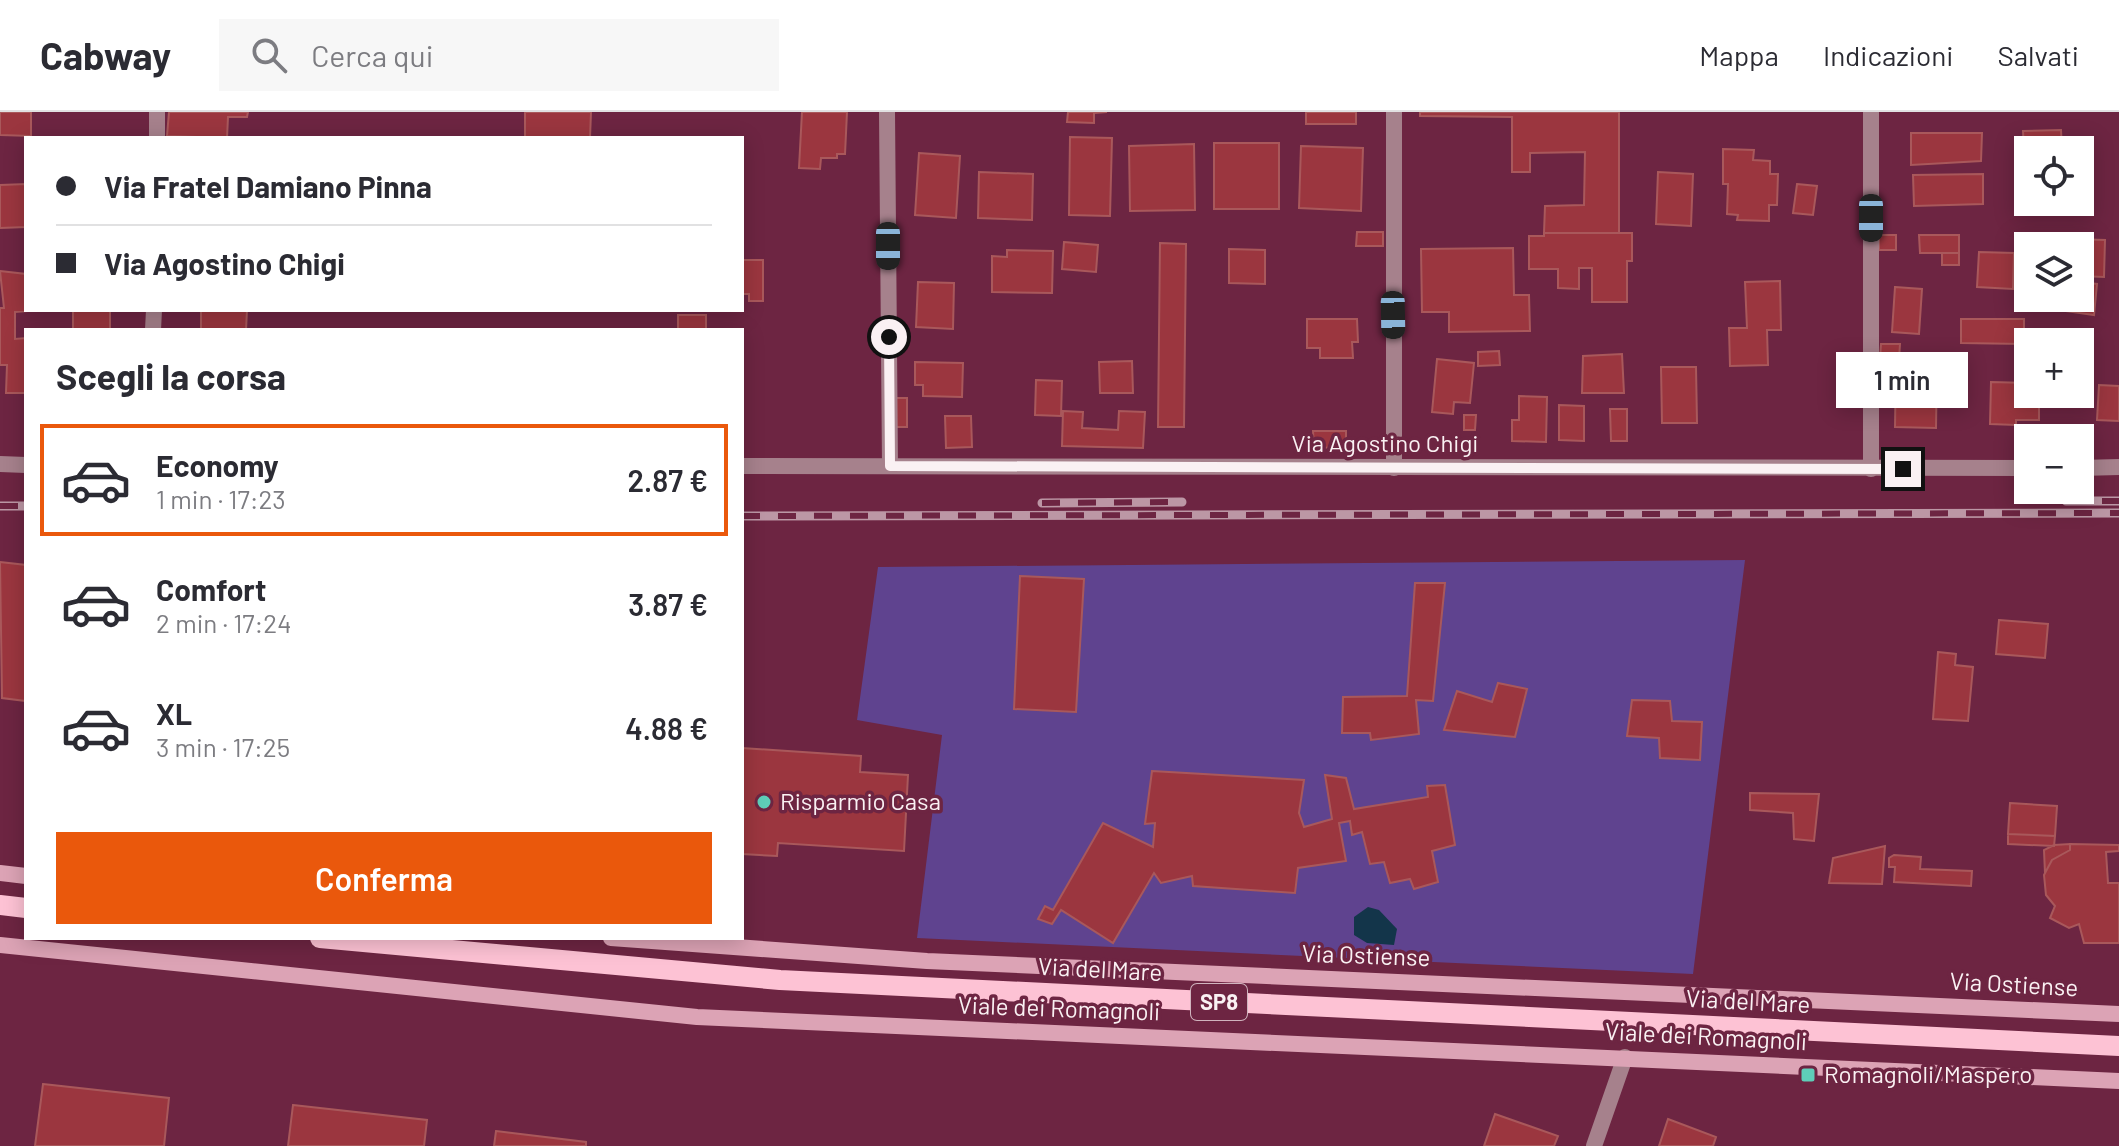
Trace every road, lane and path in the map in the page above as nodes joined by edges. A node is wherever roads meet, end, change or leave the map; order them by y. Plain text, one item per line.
1 (157, 112) edge
2 (887, 112) edge
3 (1394, 112) edge
4 (1871, 112) edge
5 (157, 136) edge
6 (0, 464) edge
7 (24, 465) edge
8 (744, 466) edge
9 (890, 466) junction
10 (2119, 467) edge
11 (1394, 468) junction
12 (2014, 468) edge
13 (2094, 468) edge
14 (1871, 469) junction
15 (0, 873) edge
16 (24, 876) edge
17 (0, 905) edge
18 (24, 908) edge
19 (342, 940) edge
20 (638, 940) edge
21 (0, 945) edge
22 (2119, 1014) edge
23 (2119, 1046) edge
24 (1625, 1057) junction
25 (2119, 1081) edge
26 (1594, 1146) edge

1 - 5 street
2 - 9 street
3 - 11 street
4 - 14 street
6 - 7 street
8 - 9 street, Via Agostino Chigi
9 - 11 street, Via Agostino Chigi
10 - 13 street
11 - 14 street, Via Agostino Chigi
12 - 14 street, Via Agostino Chigi
15 - 16 main road
17 - 18 main road
19 - 23 main road, Via del Mare / SP8
20 - 22 main road, Via Ostiense
21 - 24 main road, Viale dei Romagnoli
24 - 25 main road, Viale dei Romagnoli
24 - 26 street

